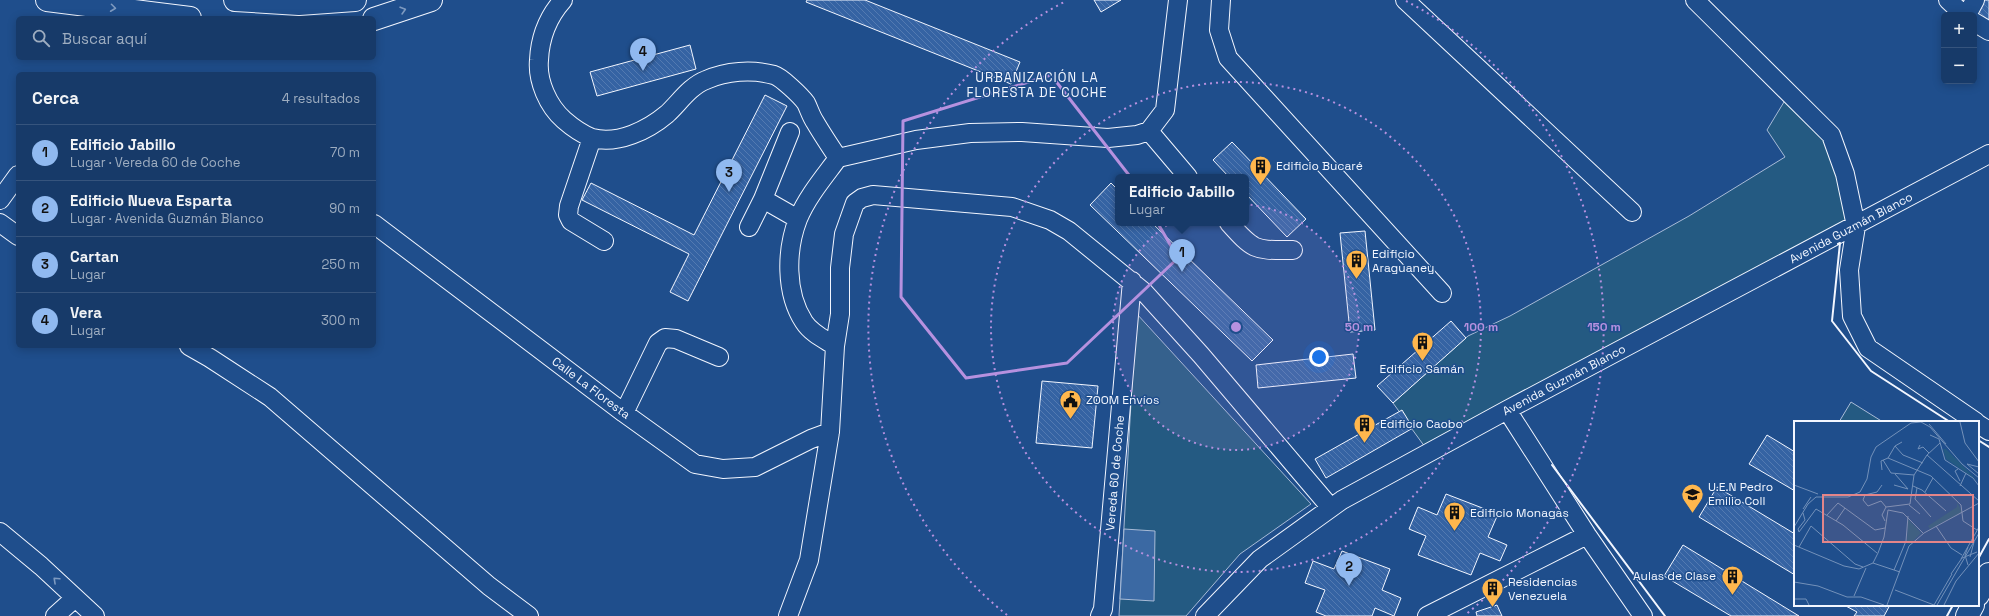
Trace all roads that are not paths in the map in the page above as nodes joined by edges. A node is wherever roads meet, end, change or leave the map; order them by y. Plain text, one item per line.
1 (47, 0) edge
2 (235, 0) edge
3 (355, 0) edge
4 (432, 0) edge
5 (563, 0) edge
6 (1178, 0) edge
7 (1221, 0) edge
8 (1405, 0) edge
9 (1695, 0) edge
10 (1948, 0) edge
11 (1975, 0) edge
12 (1962, 12) edge
13 (1968, 12) edge
14 (174, 16) edge
15 (376, 18) edge
16 (1977, 24) edge
17 (1989, 31) edge
18 (1150, 131) junction
19 (790, 132) dead end
20 (592, 138) junction
21 (1989, 154) edge
22 (838, 158) junction
23 (1186, 174) edge
24 (16, 178) edge
25 (763, 199) junction
26 (0, 200) edge
27 (1632, 212) dead end
28 (798, 219) junction
29 (0, 223) edge
30 (376, 226) edge
31 (1232, 226) edge
32 (1856, 226) junction
33 (749, 227) dead end
34 (16, 235) edge
35 (604, 241) dead end
36 (1293, 250) dead end
37 (1132, 281) junction
38 (1442, 293) dead end
39 (835, 346) junction
40 (192, 348) edge
41 (719, 357) dead end
42 (1507, 410) junction
43 (624, 413) junction
44 (1974, 421) edge
45 (1979, 424) edge
46 (1989, 431) edge
47 (830, 432) junction
48 (1331, 508) junction
49 (0, 532) edge
50 (1587, 535) junction
51 (1989, 574) edge
52 (1979, 593) edge
53 (75, 598) junction
54 (1972, 606) edge
55 (55, 616) edge
56 (96, 616) edge
57 (529, 616) edge
58 (788, 616) edge
59 (1100, 616) edge
60 (1205, 616) edge
61 (1427, 616) edge
62 (1643, 616) edge
63 (1967, 616) edge

1 -> 14 main road
2 - 3 main road
15 -> 4 main road
5 - 20 street
6 - 18 street
7 - 38 street
8 - 27 street
9 - 32 street
10 - 12 street
11 - 13 street
16 - 17 street
18 - 22 street
18 - 23 street
19 - 25 street
20 - 22 street
20 - 35 street
21 - 32 street, Avenida Guzmán Blanco
22 - 28 street
24 - 26 street
25 - 28 street
25 - 33 street
28 - 39 street
29 - 34 street
30 - 43 street, Calle La Floresta
31 - 36 street
32 - 42 street, Avenida Guzmán Blanco
32 - 44 street
37 - 39 street
37 - 48 street
37 - 59 street, Vereda 60 de Coche
39 - 47 street
40 - 57 street
41 - 43 street
42 - 48 street, Avenida Guzmán Blanco
42 - 50 street
43 - 47 street, Calle La Floresta
45 - 46 street
47 - 58 street
48 - 60 street, Avenida Guzmán Blanco
53 -> 49 street
50 - 61 street
50 - 62 street
51 - 52 main road
53 - 55 street
53 - 56 street
54 - 63 main road

